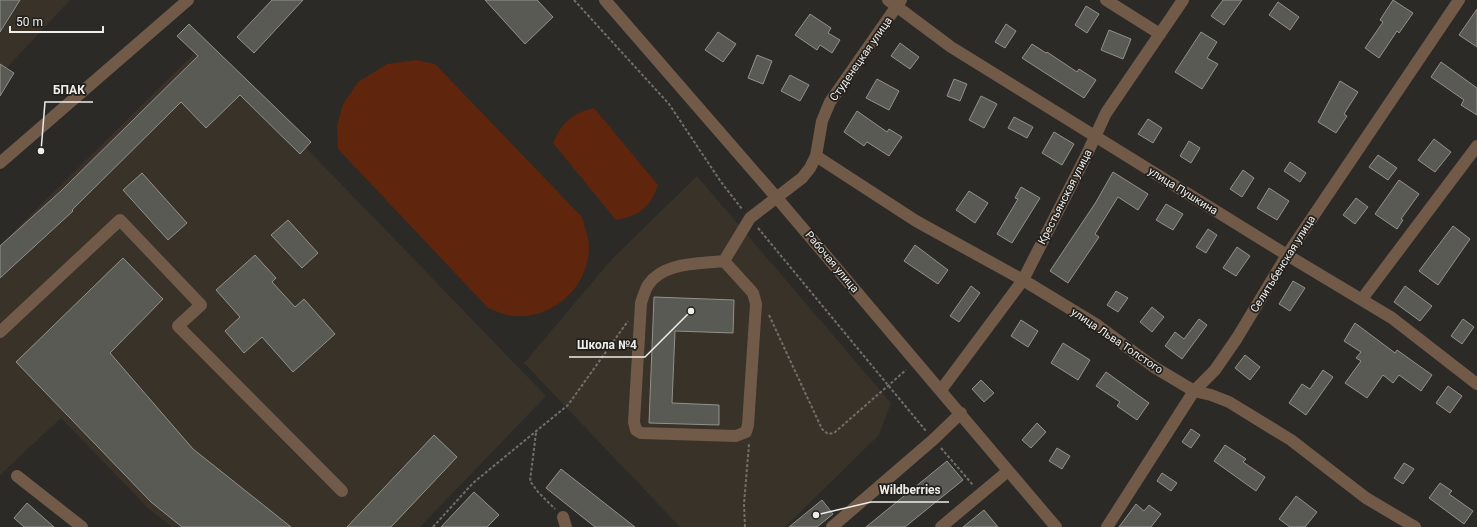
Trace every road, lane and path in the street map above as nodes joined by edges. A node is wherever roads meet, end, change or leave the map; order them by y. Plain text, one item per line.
1 (188, 0) edge
2 (574, 0) edge
3 (605, 0) edge
4 (1106, 0) edge
5 (1183, 0) edge
6 (1459, 0) edge
7 (895, 2) edge
8 (1160, 34) junction
9 (1094, 136) junction
10 (1477, 146) edge
11 (816, 156) junction
12 (0, 163) edge
13 (777, 198) junction
14 (750, 218) junction
15 (1287, 255) junction
16 (724, 260) junction
17 (1023, 280) junction
18 (1362, 299) junction
19 (641, 302) junction
20 (769, 315) dead end
21 (0, 332) edge
22 (916, 361) junction
23 (1477, 384) edge
24 (889, 385) junction
25 (941, 390) junction
26 (1194, 391) junction
27 (961, 413) junction
28 (536, 432) junction
29 (746, 432) junction
30 (934, 439) junction
31 (1008, 471) junction
32 (17, 476) dead end
33 (342, 491) dead end
34 (980, 494) junction
35 (564, 522) edge
36 (945, 526) edge
37 (82, 527) edge
38 (433, 527) edge
39 (745, 527) edge
40 (832, 527) edge
41 (1056, 527) edge
42 (1107, 527) edge
43 (1415, 527) edge

1 - 12 street
2 - 14 path
3 - 13 street, Рабочая улица
4 - 8 street
5 - 8 street, Крестьянская улица
6 - 15 street, Селитьбенская улица
7 - 9 street, улица Пушкина
7 - 11 street, Студенецкая улица
8 - 9 street, Крестьянская улица
9 - 15 street, улица Пушкина
9 - 17 street, Крестьянская улица
10 - 18 street
11 - 13 street, Студенецкая улица
11 - 17 street, улица Льва Толстого
13 - 14 street, Студенецкая улица
13 - 22 street, Рабочая улица
14 - 16 street
14 - 24 path
15 - 18 street, улица Пушкина
15 - 26 street, Селитьбенская улица
16 - 19 street
16 - 29 street
17 - 25 street, Крестьянская улица
17 - 26 street, улица Льва Толстого
18 - 23 street, улица Пушкина
19 - 28 path
19 - 29 street
20 - 24 path
21 - 33 street
22 - 24 path
22 - 25 street, Рабочая улица
24 - 30 path
25 - 27 street, Рабочая улица
26 - 42 street, Селитьбенская улица
26 - 43 street, улица Льва Толстого
27 - 30 street
27 - 31 street, Рабочая улица
28 - 35 path
28 - 38 path
29 - 39 path
30 - 34 path
30 - 40 street
31 - 34 street
31 - 41 street, Рабочая улица
32 - 37 street
34 - 36 street

